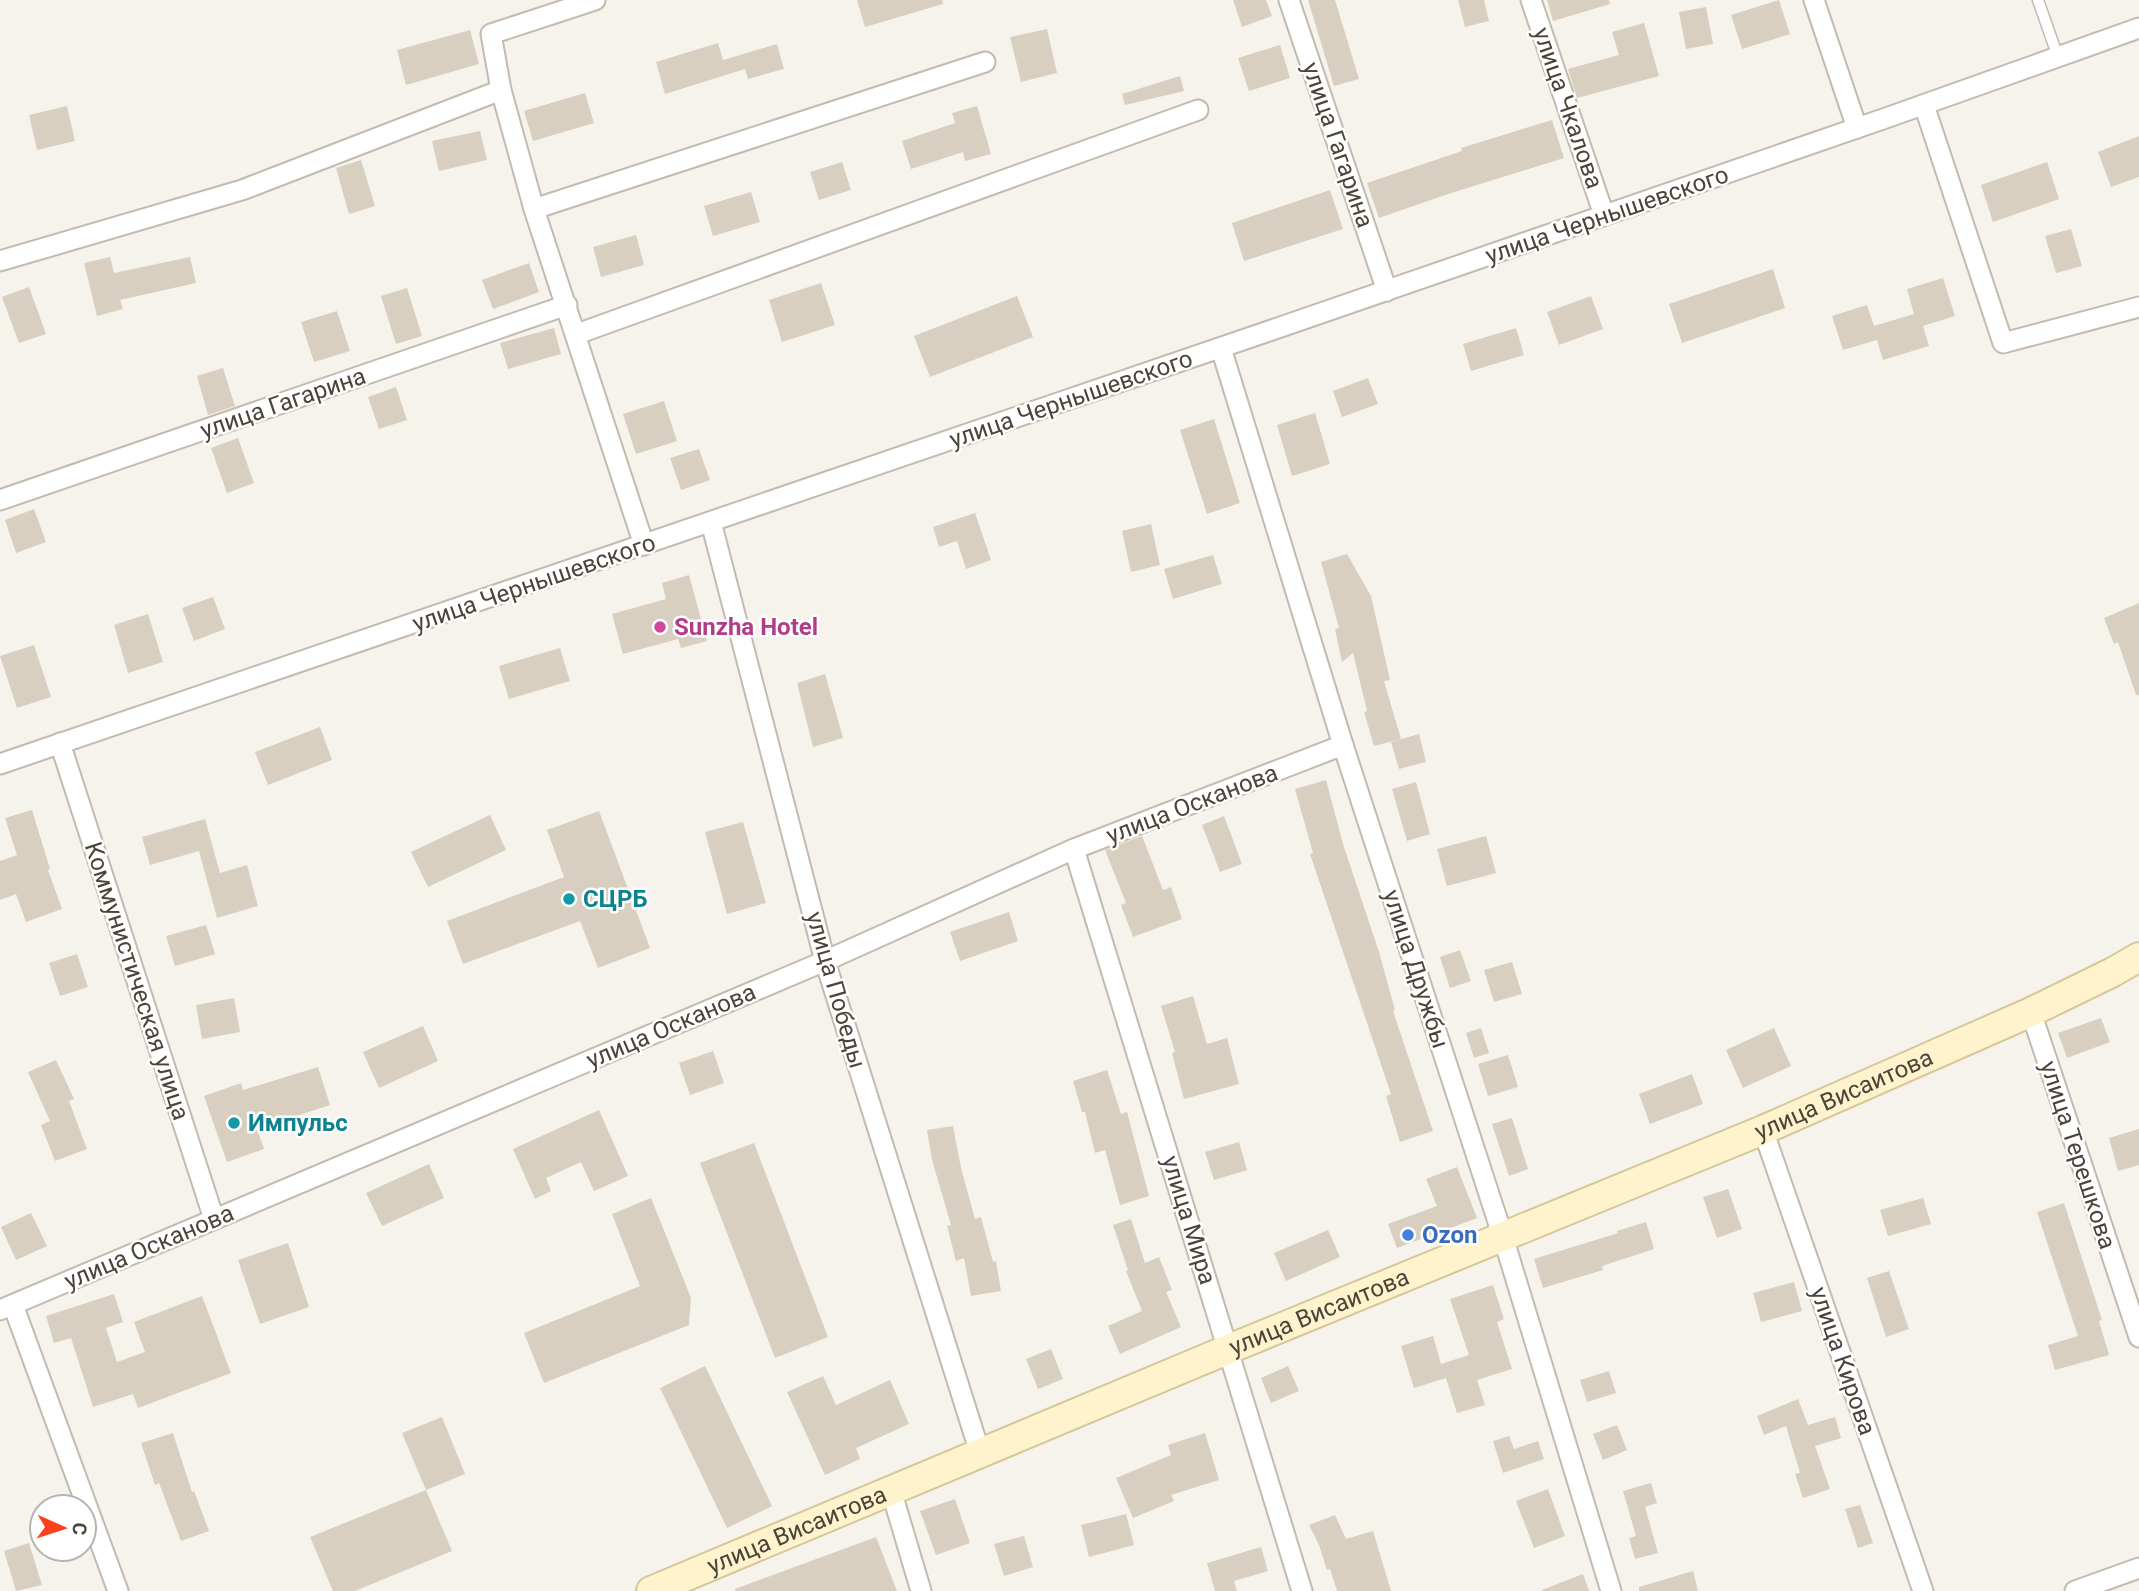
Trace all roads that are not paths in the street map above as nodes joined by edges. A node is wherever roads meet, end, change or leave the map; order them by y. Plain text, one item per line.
1 (595, 0) edge
2 (1289, 0) edge
3 (1531, 0) edge
4 (1814, 0) edge
5 (2038, 0) edge
6 (2139, 28) edge
7 (2058, 57) junction
8 (985, 62) dead end
9 (501, 90) junction
10 (1924, 105) junction
11 (1198, 110) dead end
12 (1857, 128) junction
13 (534, 209) junction
14 (1604, 215) junction
15 (0, 261) edge
16 (1387, 291) junction
17 (566, 305) junction
18 (2139, 307) edge
19 (577, 334) junction
20 (1222, 348) junction
21 (0, 500) edge
22 (711, 522) junction
23 (644, 545) junction
24 (60, 743) junction
25 (1343, 746) junction
26 (0, 764) edge
27 (1074, 849) junction
28 (2139, 957) edge
29 (825, 961) junction
30 (2031, 1012) junction
31 (1763, 1130) junction
32 (214, 1219) junction
33 (1503, 1237) junction
34 (6, 1307) edge
35 (2139, 1337) edge
36 (1228, 1349) junction
37 (980, 1453) junction
38 (891, 1490) junction
39 (2139, 1568) edge
40 (118, 1591) edge
41 (651, 1591) edge
42 (921, 1591) edge
43 (1302, 1591) edge
44 (1611, 1591) edge
45 (1923, 1591) edge
46 (2075, 1591) edge

1 - 9 street
2 - 16 street, улица Гагарина
3 - 14 street, улица Чкалова
4 - 12 street
5 - 7 lane
6 - 7 street, улица Чернышевского
7 - 10 street, улица Чернышевского
8 - 13 street
9 - 13 street
9 - 15 street
10 - 12 street, улица Чернышевского
10 - 18 street
11 - 19 street
12 - 14 street, улица Чернышевского
13 - 17 street
14 - 16 street, улица Чернышевского
16 - 20 street, улица Чернышевского
17 - 19 street
17 - 21 street, улица Гагарина
19 - 23 street
20 - 22 street, улица Чернышевского
20 - 25 street, улица Дружбы
22 - 23 street, улица Чернышевского
22 - 29 street, улица Победы
23 - 24 street, улица Чернышевского
24 - 26 street, улица Чернышевского
24 - 32 street, Коммунистическая улица
25 - 27 street, улица Осканова
25 - 33 street, улица Дружбы
27 - 29 street, улица Осканова
27 - 36 street, улица Мира
28 - 30 street, улица Висаитова
29 - 32 street, улица Осканова
29 - 37 street, улица Победы
30 - 31 street, улица Висаитова
30 - 35 street, улица Терешкова
31 - 33 street, улица Висаитова
31 - 45 street, улица Кирова
32 - 34 street, улица Осканова
33 - 36 street, улица Висаитова
33 - 44 street, улица Дружбы
34 - 40 street
36 - 37 street, улица Висаитова
36 - 43 street, улица Мира
37 - 38 street, улица Висаитова
38 - 41 street, улица Висаитова
38 - 42 street
39 - 46 street

